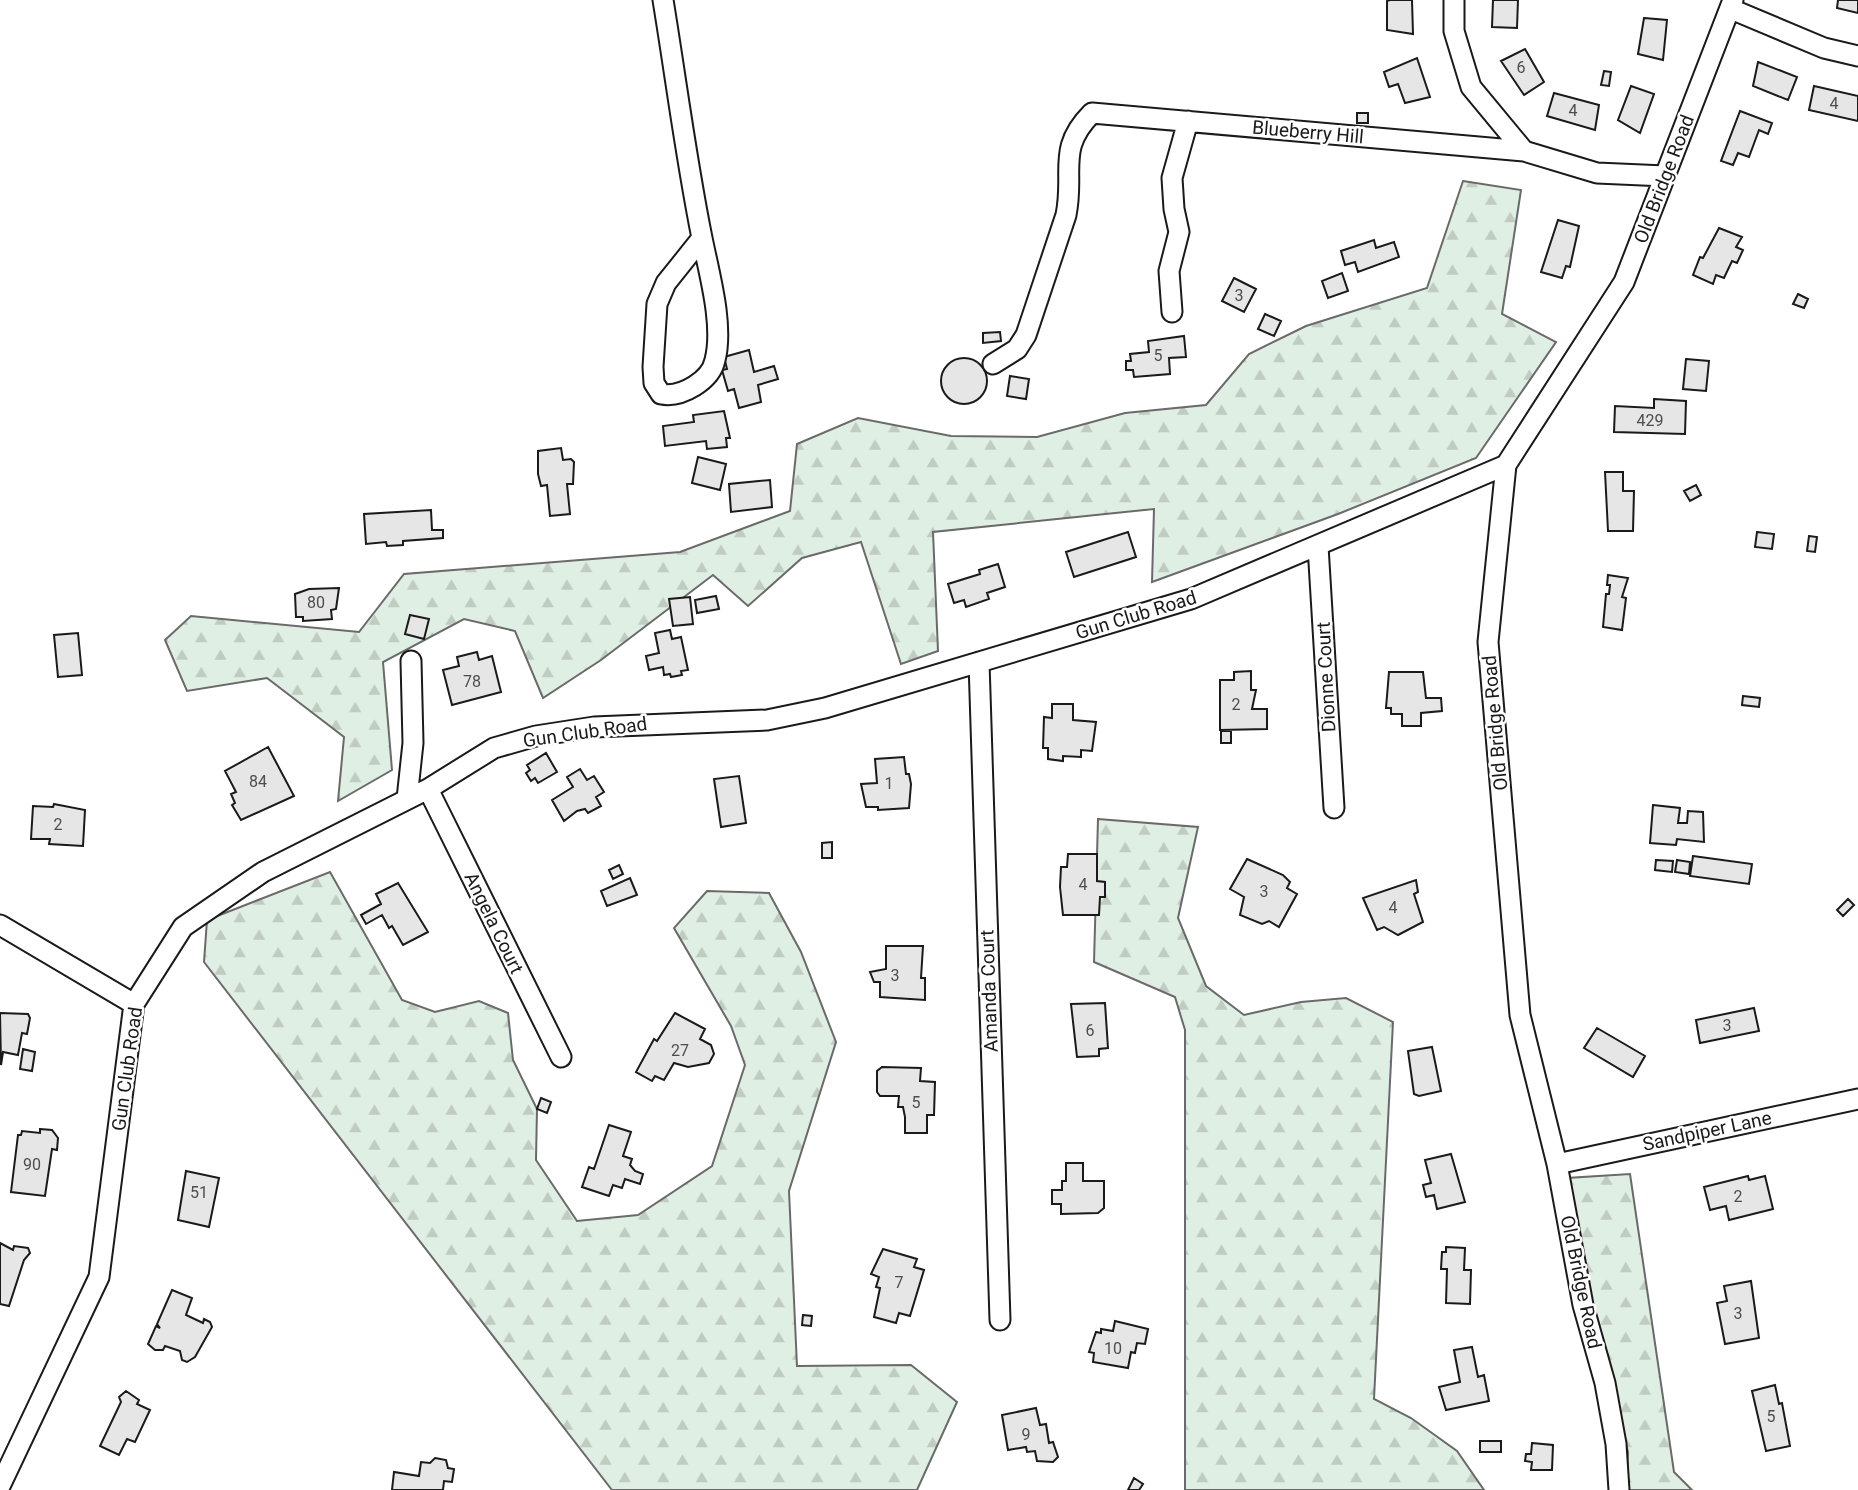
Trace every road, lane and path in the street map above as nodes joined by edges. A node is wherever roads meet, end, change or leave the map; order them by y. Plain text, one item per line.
1 (663, 0) edge
2 (1454, 0) edge
3 (1732, 4) edge
4 (1858, 56) edge
5 (1188, 121) junction
6 (1524, 151) junction
7 (1665, 176) junction
8 (702, 238) junction
9 (1172, 312) dead end
10 (993, 364) dead end
11 (1506, 465) junction
12 (1318, 546) junction
13 (411, 661) dead end
14 (979, 662) junction
15 (428, 789) junction
16 (407, 799) junction
17 (1334, 808) dead end
18 (0, 925) edge
19 (134, 1004) junction
20 (561, 1057) dead end
21 (1858, 1099) edge
22 (1557, 1164) junction
23 (1000, 1320) dead end
24 (0, 1486) edge
25 (1619, 1490) edge

1 - 8 street
2 - 6 street
3 - 4 street
3 - 7 street, Old Bridge Road
5 - 6 street, Blueberry Hill
5 - 9 street
5 - 10 street, Blueberry Hill
6 - 7 street, Blueberry Hill
7 - 11 street, Old Bridge Road
8 - 8 street
11 - 12 street, Gun Club Road
11 - 22 street, Old Bridge Road
12 - 14 street, Gun Club Road
12 - 17 street, Dionne Court
13 - 16 street
14 - 15 street, Gun Club Road
14 - 23 street, Amanda Court
15 - 16 street, Gun Club Road
15 - 20 street, Angela Court
16 - 19 street, Gun Club Road
18 - 19 street
19 - 24 street, Gun Club Road
21 - 22 street, Sandpiper Lane
22 - 25 street, Old Bridge Road

